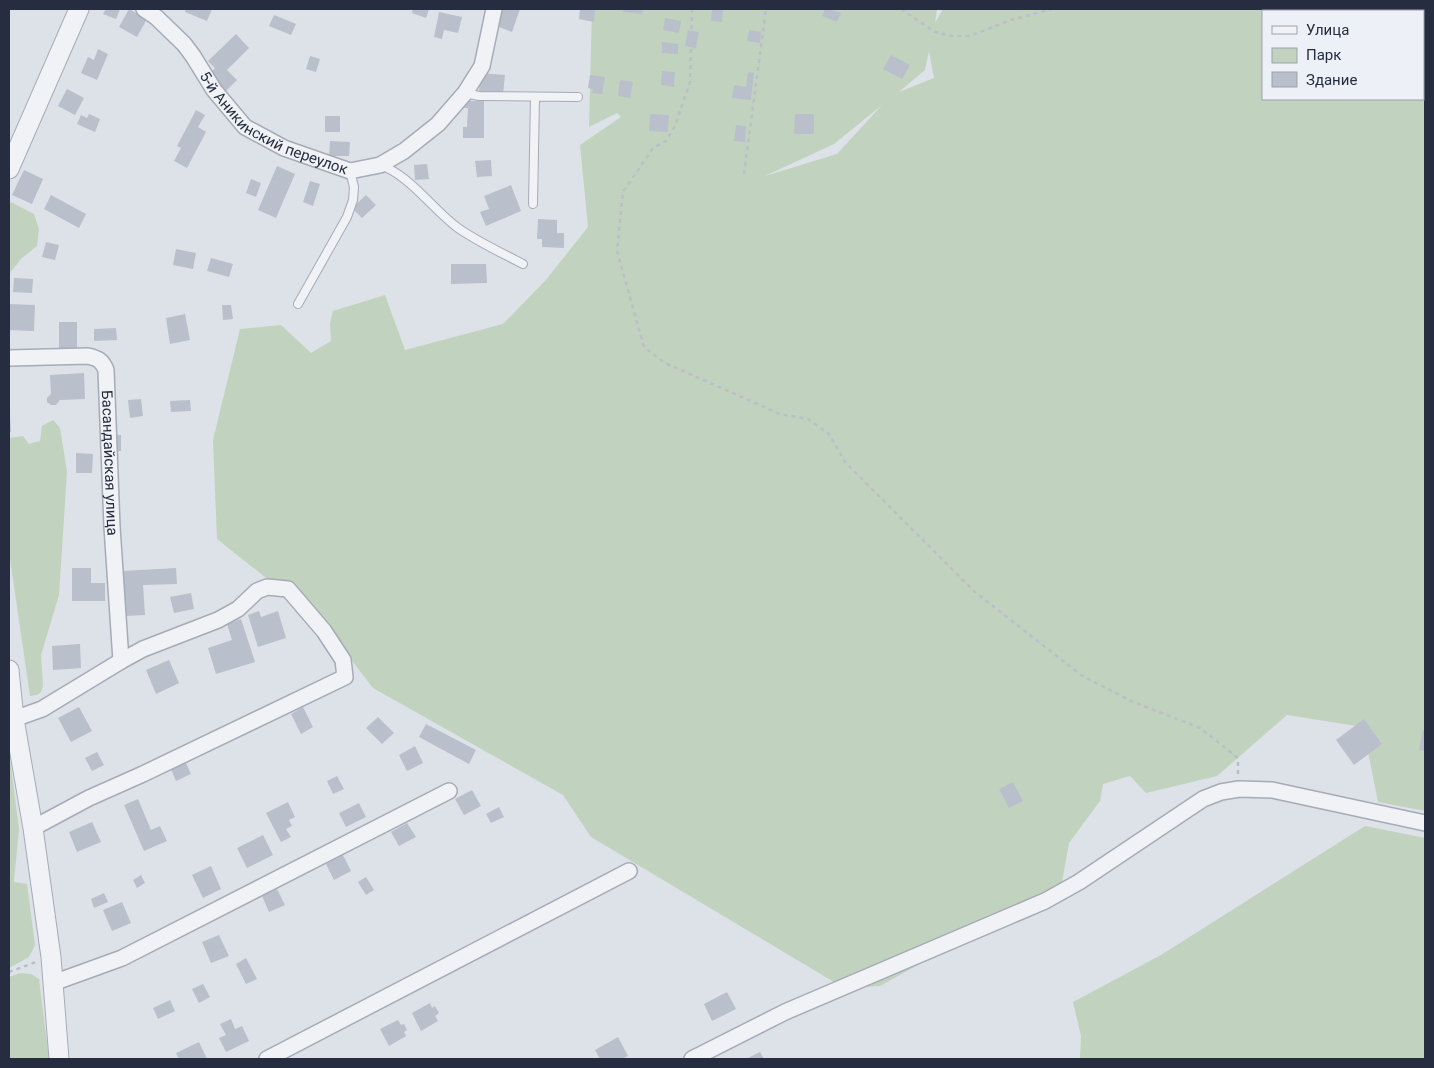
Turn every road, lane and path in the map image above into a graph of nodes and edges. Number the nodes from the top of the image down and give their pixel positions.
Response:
1 (79, 9) edge
2 (144, 9) edge
3 (494, 9) edge
4 (692, 9) edge
5 (766, 9) edge
6 (901, 9) edge
7 (1052, 9) edge
8 (1379, 9) edge
9 (1402, 10) edge
10 (465, 93) junction
11 (578, 97) dead end
12 (535, 98) junction
13 (380, 165) junction
14 (9, 169) edge
15 (350, 170) junction
16 (744, 174) dead end
17 (534, 204) dead end
18 (523, 264) dead end
19 (298, 304) dead end
20 (9, 358) edge
21 (121, 661) junction
22 (9, 670) edge
23 (14, 719) junction
24 (1239, 789) junction
25 (449, 791) dead end
26 (1425, 823) edge
27 (33, 828) junction
28 (629, 871) dead end
29 (52, 957) junction
30 (9, 972) edge
31 (53, 983) junction
32 (59, 1059) edge
33 (267, 1059) edge
34 (692, 1059) edge

1 - 14 street
2 - 15 street, 5-й Аникинский переулок
3 - 10 street, 5-й Аникинский переулок
4 - 24 path
5 - 16 path
6 - 7 path
8 - 9 path
10 - 12 lane
10 - 13 street, 5-й Аникинский переулок
11 - 12 lane
12 - 17 lane
13 - 15 street, 5-й Аникинский переулок
13 - 18 lane
15 - 19 lane
20 - 21 street, Басандайская улица
21 - 23 street
21 - 27 street
22 - 23 street
23 - 27 street
24 - 26 street
24 - 34 street
25 - 31 street
27 - 29 street
28 - 33 street
29 - 30 path
29 - 31 street
31 - 32 street

